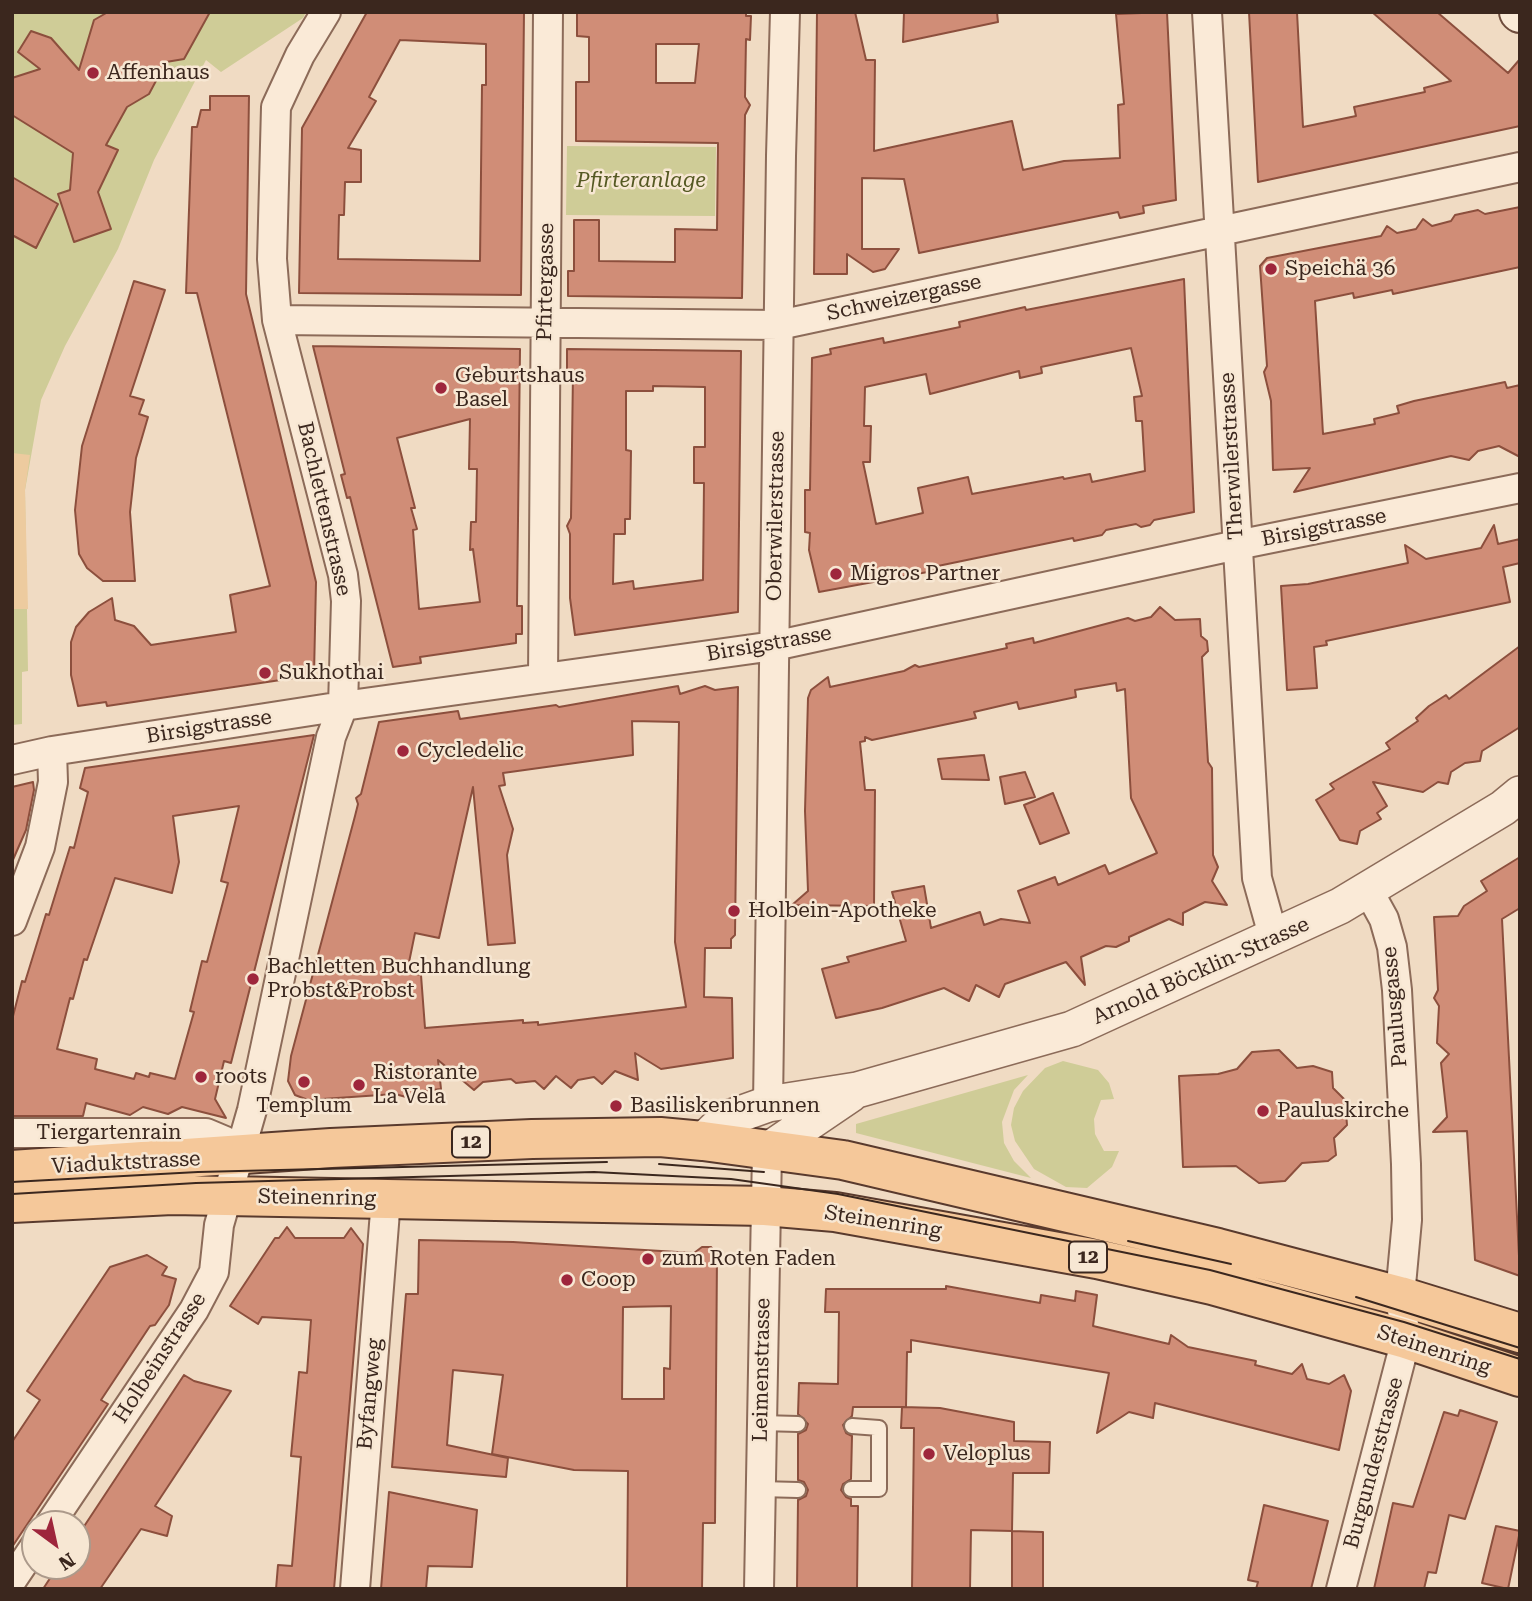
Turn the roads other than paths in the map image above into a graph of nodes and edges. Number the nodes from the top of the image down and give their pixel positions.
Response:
1 (326, 12) edge
2 (548, 12) edge
3 (785, 12) edge
4 (1207, 12) edge
5 (1520, 167) edge
6 (1219, 229) junction
7 (277, 320) junction
8 (545, 322) junction
9 (779, 325) junction
10 (1520, 488) edge
11 (1237, 545) junction
12 (774, 646) junction
13 (544, 678) junction
14 (343, 706) junction
15 (52, 751) junction
16 (12, 760) edge
17 (1520, 794) edge
18 (1368, 890) junction
19 (12, 921) edge
20 (1274, 939) junction
21 (857, 1090) junction
22 (768, 1104) junction
23 (12, 1133) edge
24 (703, 1140) junction
25 (767, 1151) junction
26 (12, 1170) edge
27 (233, 1176) junction
28 (386, 1199) junction
29 (12, 1203) edge
30 (765, 1206) junction
31 (1400, 1296) junction
32 (1520, 1333) edge
33 (1406, 1339) junction
34 (1520, 1377) edge
35 (761, 1423) junction
36 (798, 1424) dead end
37 (852, 1426) dead end
38 (760, 1489) junction
39 (851, 1489) dead end
40 (798, 1490) dead end
41 (59, 1510) edge
42 (355, 1589) edge
43 (759, 1589) edge
44 (1341, 1589) edge

1 - 7 street, Bachlettenstrasse
2 - 8 street, Pfirtergasse
3 - 9 street, Oberwilerstrasse
4 - 6 street, Therwilerstrasse
5 - 6 street, Schweizergasse
6 - 9 street, Schweizergasse
6 - 11 street, Therwilerstrasse
7 - 8 street, Schweizergasse
7 - 14 street, Bachlettenstrasse
8 - 9 street, Schweizergasse
8 - 13 street, Pfirtergasse
9 - 12 street, Oberwilerstrasse
10 - 11 street, Birsigstrasse
11 - 12 street, Birsigstrasse
11 - 20 street, Therwilerstrasse
12 - 13 street, Birsigstrasse
12 - 22 street, Oberwilerstrasse
13 - 14 street, Birsigstrasse
14 - 15 street, Birsigstrasse
14 - 27 street, Bachlettenstrasse
15 - 16 street, Birsigstrasse
15 - 19 street
17 - 18 street, Arnold Böcklin-Strasse
18 - 20 street, Arnold Böcklin-Strasse
18 - 31 street, Paulusgasse
20 - 21 street, Arnold Böcklin-Strasse
21 - 22 street, Arnold Böcklin-Strasse
21 - 25 street, Arnold Böcklin-Strasse
22 - 24 street, Arnold Böcklin-Strasse
23 - 27 street, Tiergartenrain
24 - 25 main road, Steinenring / 12
24 - 27 main road, Steinenring / 12
25 - 30 street, Leimenstrasse
25 - 31 main road, Steinenring / 12
26 - 27 main road, Viaduktstrasse / 12
27 - 28 main road, Steinenring / 12
27 - 29 main road, Viaduktstrasse / 12
27 - 41 street, Holbeinstrasse
28 - 30 main road, Steinenring / 12
28 - 42 street, Byfangweg
30 - 33 main road, Steinenring / 12
30 - 35 street, Leimenstrasse
31 - 32 main road, Steinenring / 12
31 - 33 street, Burgunderstrasse
33 - 34 main road, Steinenring / 12
33 - 44 street, Burgunderstrasse
35 - 36 lane
35 - 38 street, Leimenstrasse
37 - 39 lane
38 - 40 lane
38 - 43 street, Leimenstrasse

